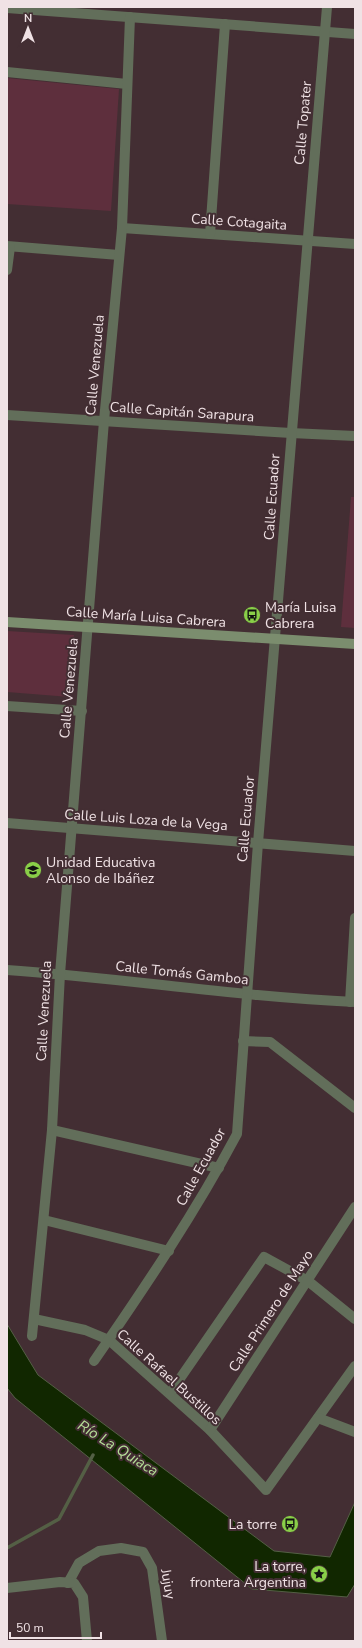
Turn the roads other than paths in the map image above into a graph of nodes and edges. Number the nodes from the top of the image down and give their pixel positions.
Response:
1 (327, 7) edge
2 (7, 8) edge
3 (34, 8) edge
4 (126, 13) edge
5 (226, 24) junction
6 (324, 31) junction
7 (355, 34) edge
8 (7, 72) edge
9 (127, 84) junction
10 (122, 228) junction
11 (210, 234) junction
12 (308, 241) junction
13 (355, 244) edge
14 (8, 246) edge
15 (119, 255) junction
16 (7, 270) edge
17 (7, 415) edge
18 (104, 421) junction
19 (291, 433) junction
20 (355, 436) edge
21 (7, 622) edge
22 (88, 627) junction
23 (276, 638) junction
24 (355, 644) edge
25 (7, 706) edge
26 (82, 711) junction
27 (7, 823) edge
28 (72, 828) junction
29 (258, 843) junction
30 (355, 851) edge
31 (355, 918) edge
32 (7, 970) edge
33 (60, 974) junction
34 (247, 995) junction
35 (353, 1002) edge
36 (244, 1041) junction
37 (355, 1108) edge
38 (52, 1130) junction
39 (219, 1168) junction
40 (355, 1207) edge
41 (44, 1220) junction
42 (169, 1251) junction
43 (308, 1281) junction
44 (34, 1319) junction
45 (355, 1319) edge
46 (32, 1336) dead end
47 (109, 1340) junction
48 (94, 1361) dead end
49 (355, 1366) edge
50 (170, 1393) junction
51 (318, 1418) junction
52 (210, 1430) junction
53 (355, 1432) edge
54 (68, 1583) junction
55 (7, 1588) edge
56 (87, 1641) edge
57 (162, 1641) edge

1 - 6 street, Calle Topater
2 - 3 street
3 - 4 street
4 - 5 street
4 - 9 street, Calle Venezuela
5 - 6 street
5 - 11 street
6 - 7 street
6 - 12 street, Calle Topater
8 - 9 street
9 - 10 street, Calle Venezuela
10 - 11 street, Calle Cotagaita
10 - 15 street, Calle Venezuela
11 - 12 street, Calle Cotagaita
12 - 13 street, Calle Cotagaita
12 - 19 street, Calle Ecuador
14 - 15 street
14 - 16 street
15 - 18 street, Calle Venezuela
17 - 18 street, Calle Capitán Sarapura
18 - 19 street, Calle Capitán Sarapura
18 - 22 street, Calle Venezuela
19 - 20 street, Calle Capitán Sarapura
19 - 23 street, Calle Ecuador
21 - 22 street, Calle María Luisa Cabrera
22 - 23 street, Calle María Luisa Cabrera
22 - 26 street, Calle Venezuela
23 - 24 street, Calle María Luisa Cabrera
23 - 29 street, Calle Ecuador
25 - 26 street
26 - 28 street, Calle Venezuela
27 - 28 street, Calle Luis Loza de la Vega
28 - 29 street, Calle Luis Loza de la Vega
28 - 33 street, Calle Venezuela
29 - 30 street, Calle Luis Loza de la Vega
29 - 34 street, Calle Ecuador
31 - 35 street
32 - 33 street, Calle Tomás Gamboa
33 - 34 street, Calle Tomás Gamboa
33 - 38 street, Calle Venezuela
34 - 35 street, Calle Tomás Gamboa
34 - 36 street, Calle Ecuador
36 - 37 street
36 - 39 street, Calle Ecuador
38 - 39 street
38 - 41 street, Calle Venezuela
39 - 42 street, Calle Ecuador
40 - 43 street, Calle Primero de Mayo
41 - 42 street
41 - 44 street, Calle Venezuela
42 - 47 street, Calle Ecuador
43 - 45 street
43 - 50 street
43 - 52 street, Calle Primero de Mayo
44 - 46 street, Calle Venezuela
44 - 47 street, Calle Rafael Bustillos
47 - 48 street, Calle Ecuador
47 - 50 street, Calle Rafael Bustillos
49 - 51 street
50 - 52 street, Calle Rafael Bustillos
51 - 52 street, Calle Rafael Bustillos
51 - 53 street
54 - 55 street
54 - 56 street
54 - 57 street, Jujuy

